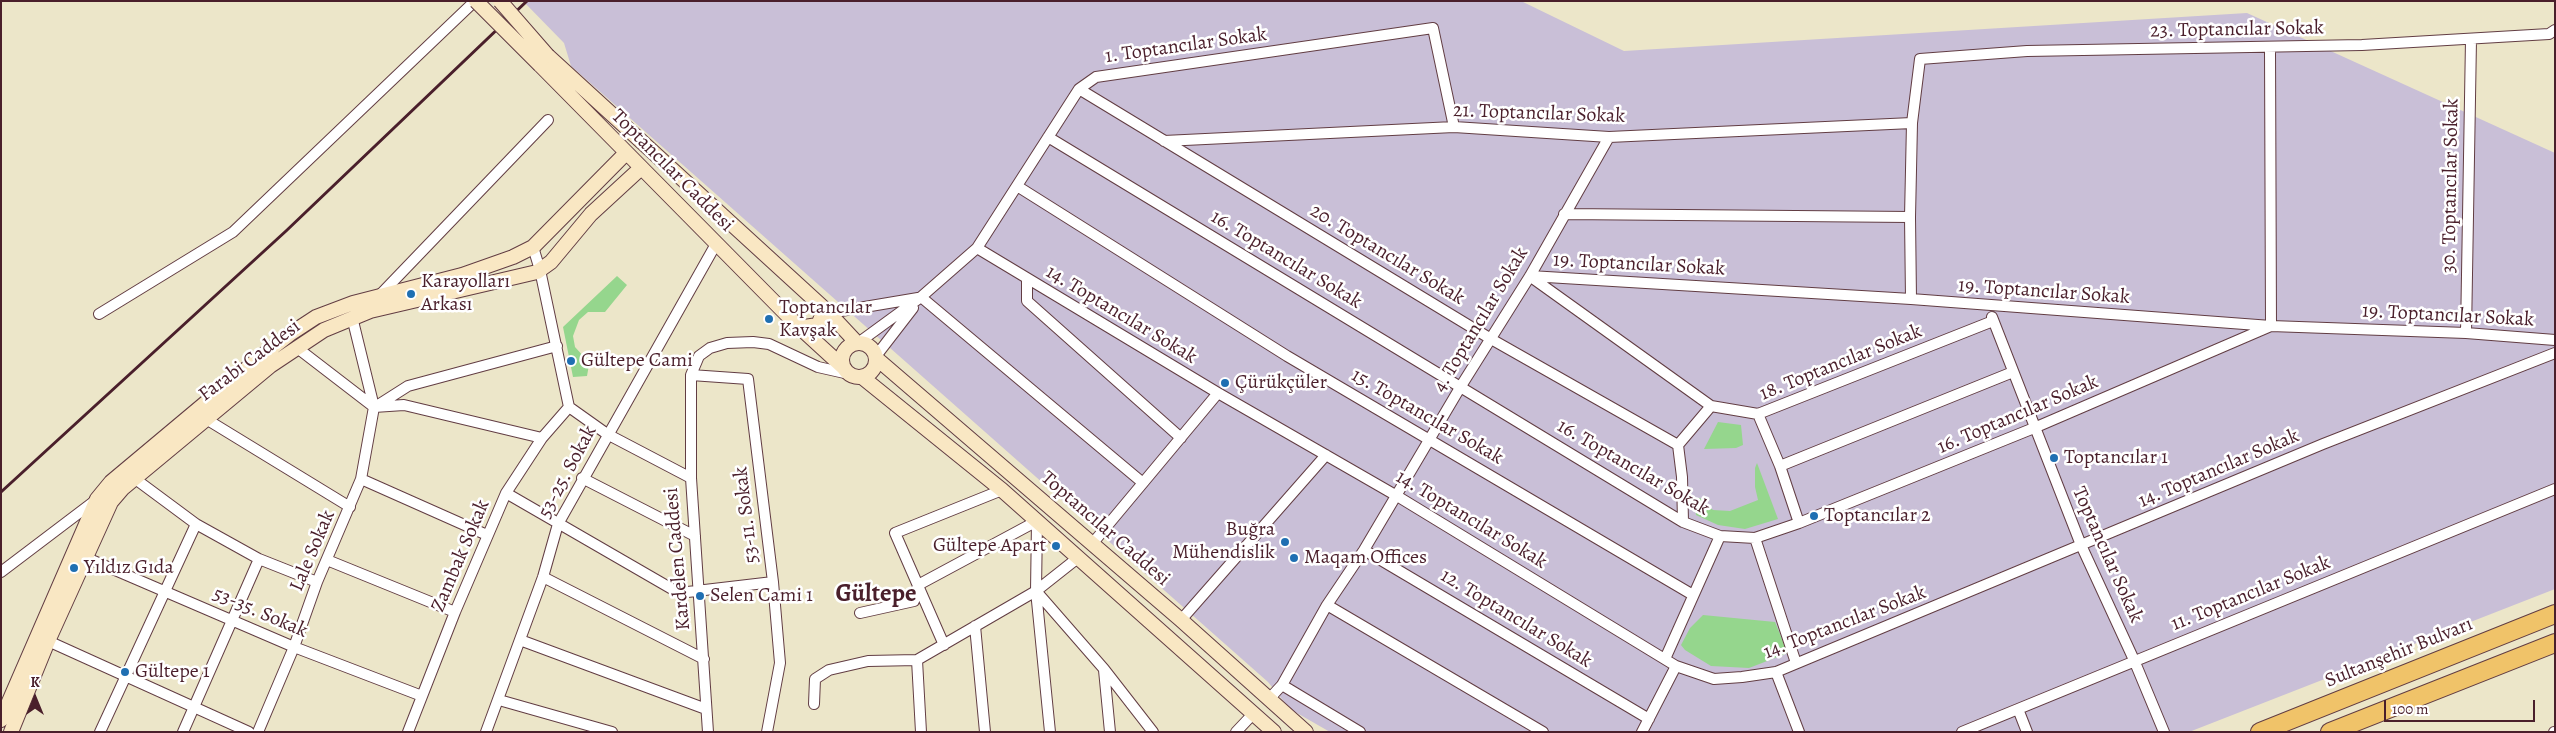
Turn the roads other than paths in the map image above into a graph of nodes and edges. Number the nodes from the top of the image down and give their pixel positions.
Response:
1 (475, 1) edge
2 (500, 1) edge
3 (2555, 30) edge
4 (2471, 40) junction
5 (2270, 48) junction
6 (544, 60) junction
7 (1079, 90) junction
8 (548, 120) dead end
9 (1912, 124) junction
10 (1454, 127) junction
11 (1048, 137) junction
12 (1609, 137) junction
13 (1164, 141) junction
14 (626, 153) junction
15 (641, 168) junction
16 (1016, 186) junction
17 (1564, 214) junction
18 (1910, 217) junction
19 (716, 244) junction
20 (533, 247) junction
21 (977, 248) junction
22 (540, 270) junction
23 (1530, 276) junction
24 (1026, 279) junction
25 (378, 296) junction
26 (921, 297) junction
27 (1911, 299) junction
28 (817, 303) junction
29 (1988, 307) junction
30 (829, 313) junction
31 (99, 314) dead end
32 (352, 317) junction
33 (1994, 321) junction
34 (795, 323) junction
35 (2271, 326) junction
36 (2466, 333) junction
37 (1491, 339) junction
38 (2555, 340) edge
39 (858, 343) junction
40 (556, 346) junction
41 (296, 347) junction
42 (2555, 353) edge
43 (876, 357) junction
44 (846, 370) junction
45 (2013, 372) junction
46 (691, 375) junction
47 (862, 377) junction
48 (1461, 386) junction
49 (1218, 393) junction
50 (1711, 406) junction
51 (374, 407) junction
52 (569, 407) junction
53 (1758, 414) junction
54 (206, 419) junction
55 (2034, 428) junction
56 (607, 434) junction
57 (542, 438) junction
58 (1180, 438) junction
59 (1430, 438) junction
60 (1678, 446) junction
61 (1326, 455) junction
62 (1780, 466) junction
63 (134, 478) junction
64 (582, 478) junction
65 (691, 478) junction
66 (361, 479) junction
67 (1143, 483) junction
68 (2555, 489) edge
69 (1002, 490) junction
70 (506, 493) junction
71 (1397, 496) junction
72 (97, 499) junction
73 (350, 507) junction
74 (1037, 521) junction
75 (1683, 522) junction
76 (1799, 523) junction
77 (196, 524) junction
78 (558, 524) junction
79 (487, 535) junction
80 (695, 536) junction
81 (1720, 536) junction
82 (1755, 538) junction
83 (1092, 544) junction
84 (2081, 546) junction
85 (1364, 550) junction
86 (1079, 557) junction
87 (87, 558) junction
88 (260, 559) junction
89 (327, 560) junction
90 (1, 572) edge
91 (543, 577) junction
92 (317, 582) junction
93 (773, 582) junction
94 (918, 584) junction
95 (164, 591) junction
96 (699, 591) junction
97 (1036, 591) junction
98 (1693, 595) junction
99 (1327, 605) junction
100 (455, 612) junction
101 (860, 614) dead end
102 (2555, 614) edge
103 (1180, 620) junction
104 (232, 621) junction
105 (975, 626) junction
106 (520, 640) junction
107 (48, 641) junction
108 (2555, 643) edge
109 (944, 645) junction
110 (294, 647) junction
111 (704, 659) junction
112 (1664, 659) junction
113 (917, 660) junction
114 (2134, 660) junction
115 (1796, 664) junction
116 (1676, 666) junction
117 (1104, 669) junction
118 (1776, 672) junction
119 (126, 676) junction
120 (1282, 685) junction
121 (422, 696) junction
122 (1269, 699) junction
123 (499, 700) junction
124 (814, 704) dead end
125 (194, 706) junction
126 (706, 709) junction
127 (2018, 709) junction
128 (1253, 714) junction
129 (1650, 719) junction
130 (1, 720) edge
131 (11, 732) edge
132 (100, 732) edge
133 (183, 732) edge
134 (249, 732) edge
135 (258, 732) edge
136 (408, 732) edge
137 (486, 732) edge
138 (612, 732) edge
139 (708, 732) edge
140 (767, 732) edge
141 (921, 732) edge
142 (984, 732) edge
143 (1050, 732) edge
144 (1110, 732) edge
145 (1153, 732) edge
146 (1236, 732) edge
147 (1274, 732) edge
148 (1306, 732) edge
149 (1360, 732) edge
150 (1543, 732) edge
151 (1642, 732) edge
152 (1798, 732) edge
153 (1962, 732) edge
154 (2027, 732) edge
155 (2164, 732) edge
156 (2260, 732) edge
157 (2330, 732) edge

1 - 6 street, Toptancılar Caddesi, bridge
1 - 31 street
2 - 6 street, Toptancılar Caddesi, bridge
3 - 4 street, 23. Toptancılar Sokak
4 - 5 street, 23. Toptancılar Sokak
4 - 36 street, 30. Toptancılar Sokak
5 - 9 street, 23. Toptancılar Sokak
5 - 35 street
6 - 14 street, Toptancılar Caddesi
6 - 28 street, Toptancılar Caddesi
7 - 10 street, 1. Toptancılar Sokak
7 - 11 street, 1. Toptancılar Sokak
7 - 13 street, 20. Toptancılar Sokak
8 - 25 street
9 - 12 street, 21. Toptancılar Sokak
9 - 18 street
10 - 12 street, 21. Toptancılar Sokak
10 - 13 street, 21. Toptancılar Sokak
11 - 16 street, 1. Toptancılar Sokak
11 - 48 street, 16. Toptancılar Sokak
12 - 17 street, 4. Toptancılar Sokak
13 - 37 street, 20. Toptancılar Sokak
14 - 15 street, Toptancılar Caddesi
14 - 20 street, Farabi Caddesi
15 - 19 street, Toptancılar Caddesi
15 - 22 street, Farabi Caddesi
16 - 21 street, 1. Toptancılar Sokak
16 - 59 street, 15. Toptancılar Sokak
17 - 18 street
17 - 23 street, 4. Toptancılar Sokak
18 - 27 street
19 - 34 street, Toptancılar Caddesi
19 - 56 street, 53-25. Sokak
20 - 22 street
20 - 25 street, Farabi Caddesi
21 - 24 street, 14. Toptancılar Sokak
21 - 26 street, 1. Toptancılar Sokak
22 - 32 street, Farabi Caddesi
22 - 40 street
23 - 27 street, 19. Toptancılar Sokak
23 - 37 street, 4. Toptancılar Sokak
23 - 50 street, 18. Toptancılar Sokak
24 - 49 street, 14. Toptancılar Sokak
24 - 58 street, 14. Toptancılar Sokak
25 - 72 street, Farabi Caddesi
26 - 30 street
26 - 39 street, 1. Toptancılar Sokak
26 - 43 street, 1. Toptancılar Sokak
26 - 67 street
27 - 29 street, 19. Toptancılar Sokak
28 - 30 street, Toptancılar Caddesi
28 - 34 street
29 - 33 street, Toptancılar Sokak
29 - 35 street, 19. Toptancılar Sokak
30 - 39 street, Toptancılar Caddesi
32 - 41 street, Farabi Caddesi
32 - 51 street
33 - 45 street, Toptancılar Sokak
33 - 53 street, 18. Toptancılar Sokak
34 - 44 street, Toptancılar Caddesi
35 - 36 street, 19. Toptancılar Sokak
35 - 55 street, 16. Toptancılar Sokak
36 - 38 street, 19. Toptancılar Sokak
37 - 48 street, 4. Toptancılar Sokak
37 - 60 street, 20. Toptancılar Sokak
39 - 43 street
39 - 44 street
40 - 51 street
40 - 52 street
41 - 51 street
41 - 54 street, Farabi Caddesi
42 - 84 street, 14. Toptancılar Sokak
43 - 47 street
43 - 83 street, Toptancılar Caddesi
44 - 46 street
44 - 47 street
45 - 55 street, Toptancılar Sokak
45 - 62 street
46 - 65 street
46 - 93 street, 53-11. Sokak
47 - 69 street, Toptancılar Caddesi
48 - 59 street, 4. Toptancılar Sokak
48 - 75 street, 16. Toptancılar Sokak
49 - 58 street
49 - 61 street, 14. Toptancılar Sokak
50 - 53 street, 18. Toptancılar Sokak
50 - 60 street
51 - 57 street
51 - 66 street, Lale Sokak
52 - 56 street, Kardelen Caddesi
52 - 57 street, Zambak Sokak
53 - 62 street
54 - 63 street, Farabi Caddesi
54 - 73 street
55 - 76 street, 16. Toptancılar Sokak
55 - 84 street, Toptancılar Sokak
56 - 64 street, 53-25. Sokak
56 - 65 street, Kardelen Caddesi
57 - 70 street, Zambak Sokak
58 - 67 street
59 - 71 street, 4. Toptancılar Sokak
59 - 98 street, 15. Toptancılar Sokak
60 - 75 street
61 - 71 street, 14. Toptancılar Sokak
61 - 103 street
62 - 76 street
63 - 77 street
63 - 87 street, Farabi Caddesi
64 - 78 street, 53-25. Sokak
64 - 80 street
65 - 80 street, Kardelen Caddesi
66 - 73 street, Lale Sokak
66 - 79 street
67 - 83 street
68 - 114 street, 11. Toptancılar Sokak
69 - 74 street, Toptancılar Caddesi
69 - 94 street
70 - 78 street
70 - 79 street, Zambak Sokak
71 - 85 street, 4. Toptancılar Sokak
71 - 112 street, 14. Toptancılar Sokak
72 - 90 street
72 - 130 street, Farabi Caddesi
73 - 89 street, Lale Sokak
74 - 86 street, Toptancılar Caddesi
74 - 94 street
74 - 97 street
75 - 81 street, 16. Toptancılar Sokak
76 - 82 street, 16. Toptancılar Sokak
77 - 88 street
77 - 95 street
78 - 91 street, 53-25. Sokak
78 - 96 street
79 - 100 street, Zambak Sokak
80 - 96 street, Kardelen Caddesi
81 - 82 street, 16. Toptancılar Sokak
81 - 98 street
82 - 115 street
83 - 103 street, Toptancılar Caddesi
84 - 114 street, Toptancılar Sokak
84 - 115 street, 14. Toptancılar Sokak
85 - 99 street, 4. Toptancılar Sokak
85 - 129 street, 12. Toptancılar Sokak
86 - 97 street
86 - 128 street, Toptancılar Caddesi
87 - 95 street, 53-35. Sokak
87 - 107 street, Farabi Caddesi
88 - 92 street
88 - 104 street
89 - 92 street, Lale Sokak
89 - 100 street
91 - 106 street, 53-25. Sokak
91 - 111 street
92 - 110 street, Lale Sokak
93 - 96 street
93 - 140 street, 53-11. Sokak
94 - 101 street
94 - 109 street
95 - 104 street, 53-35. Sokak
95 - 119 street
96 - 111 street, Kardelen Caddesi
97 - 105 street
97 - 117 street
97 - 143 street
98 - 112 street
99 - 120 street, 4. Toptancılar Sokak
99 - 150 street
100 - 121 street, Zambak Sokak
102 - 156 highway, Sultanşehir Bulvarı
103 - 122 street, Toptancılar Caddesi
104 - 110 street, 53-35. Sokak
104 - 125 street
105 - 109 street
105 - 142 street
106 - 123 street, 53-25. Sokak
106 - 126 street
107 - 119 street
107 - 131 street, Farabi Caddesi
108 - 157 highway
109 - 113 street
110 - 121 street, 53-35. Sokak
110 - 135 street, Lale Sokak
111 - 126 street, Kardelen Caddesi
112 - 116 street, 14. Toptancılar Sokak
113 - 124 street
113 - 141 street
114 - 127 street, 11. Toptancılar Sokak
114 - 155 street, Toptancılar Sokak
115 - 118 street, 14. Toptancılar Sokak
116 - 118 street, 14. Toptancılar Sokak
116 - 129 street
117 - 144 street
117 - 145 street
118 - 152 street
119 - 125 street
119 - 132 street
120 - 122 street, 4. Toptancılar Sokak
120 - 149 street
121 - 136 street, Zambak Sokak
122 - 148 street, Toptancılar Caddesi
123 - 137 street, 53-25. Sokak
123 - 138 street
125 - 133 street
125 - 134 street
126 - 139 street, Kardelen Caddesi
127 - 153 street, 11. Toptancılar Sokak
127 - 154 street
128 - 146 street
128 - 147 street, Toptancılar Caddesi
129 - 151 street

